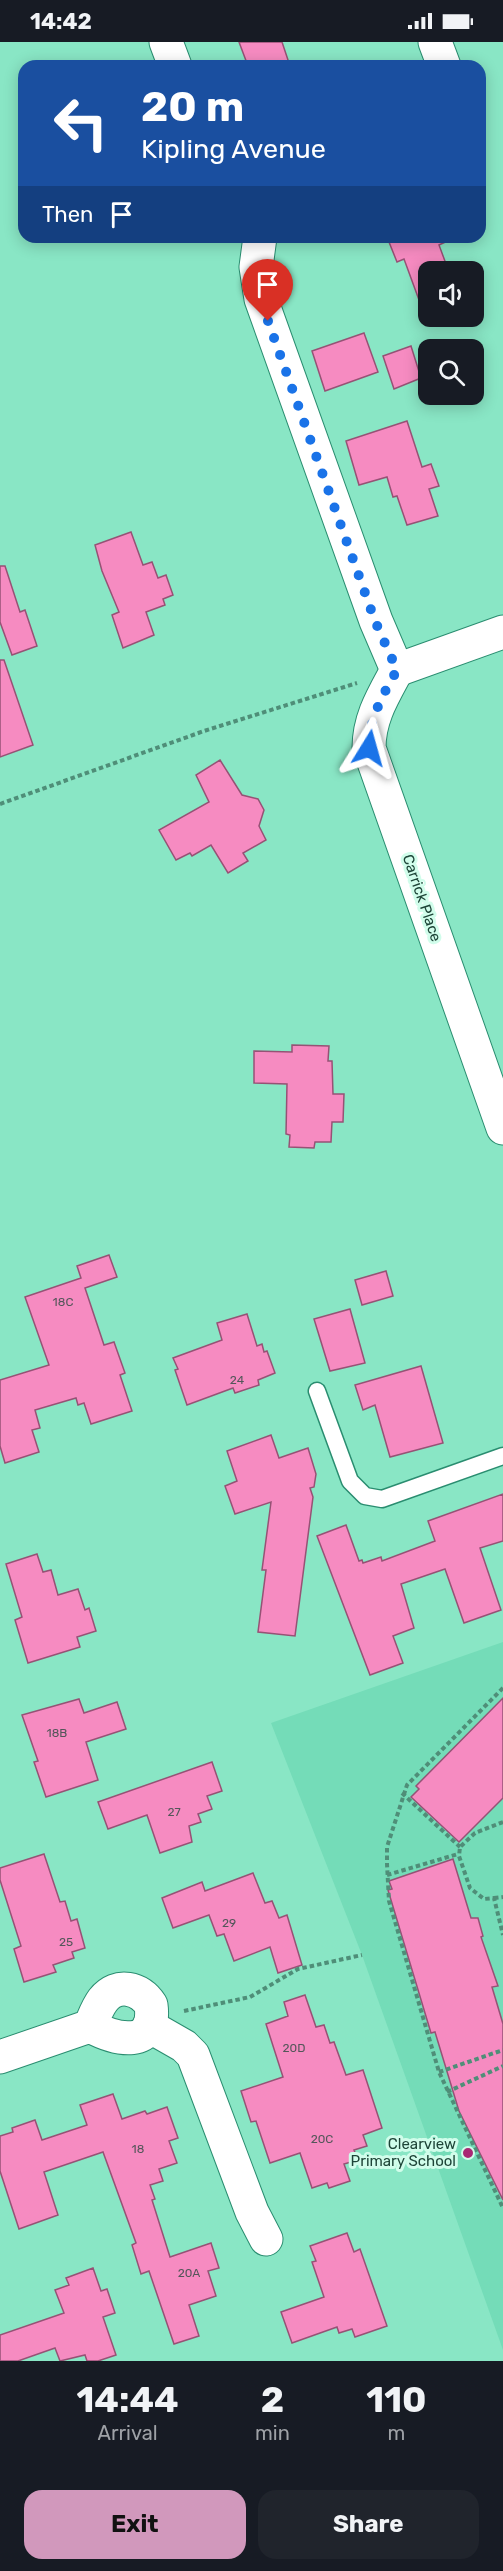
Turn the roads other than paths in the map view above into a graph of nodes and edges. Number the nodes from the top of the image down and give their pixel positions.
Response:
1 (166, 42) edge
2 (435, 42) edge
3 (173, 60) edge
4 (442, 60) edge
5 (259, 243) edge
6 (503, 632) edge
7 (397, 670) junction
8 (503, 1128) edge
9 (317, 1391) dead end
10 (503, 1456) edge
11 (90, 2026) junction
12 (149, 2026) junction
13 (0, 2057) edge
14 (266, 2239) dead end

1 - 3 street
2 - 4 street
5 - 7 street
6 - 7 street
7 - 8 street, Carrick Place
9 - 10 lane
11 - 12 street
11 - 12 street
11 - 13 street
12 - 14 street

